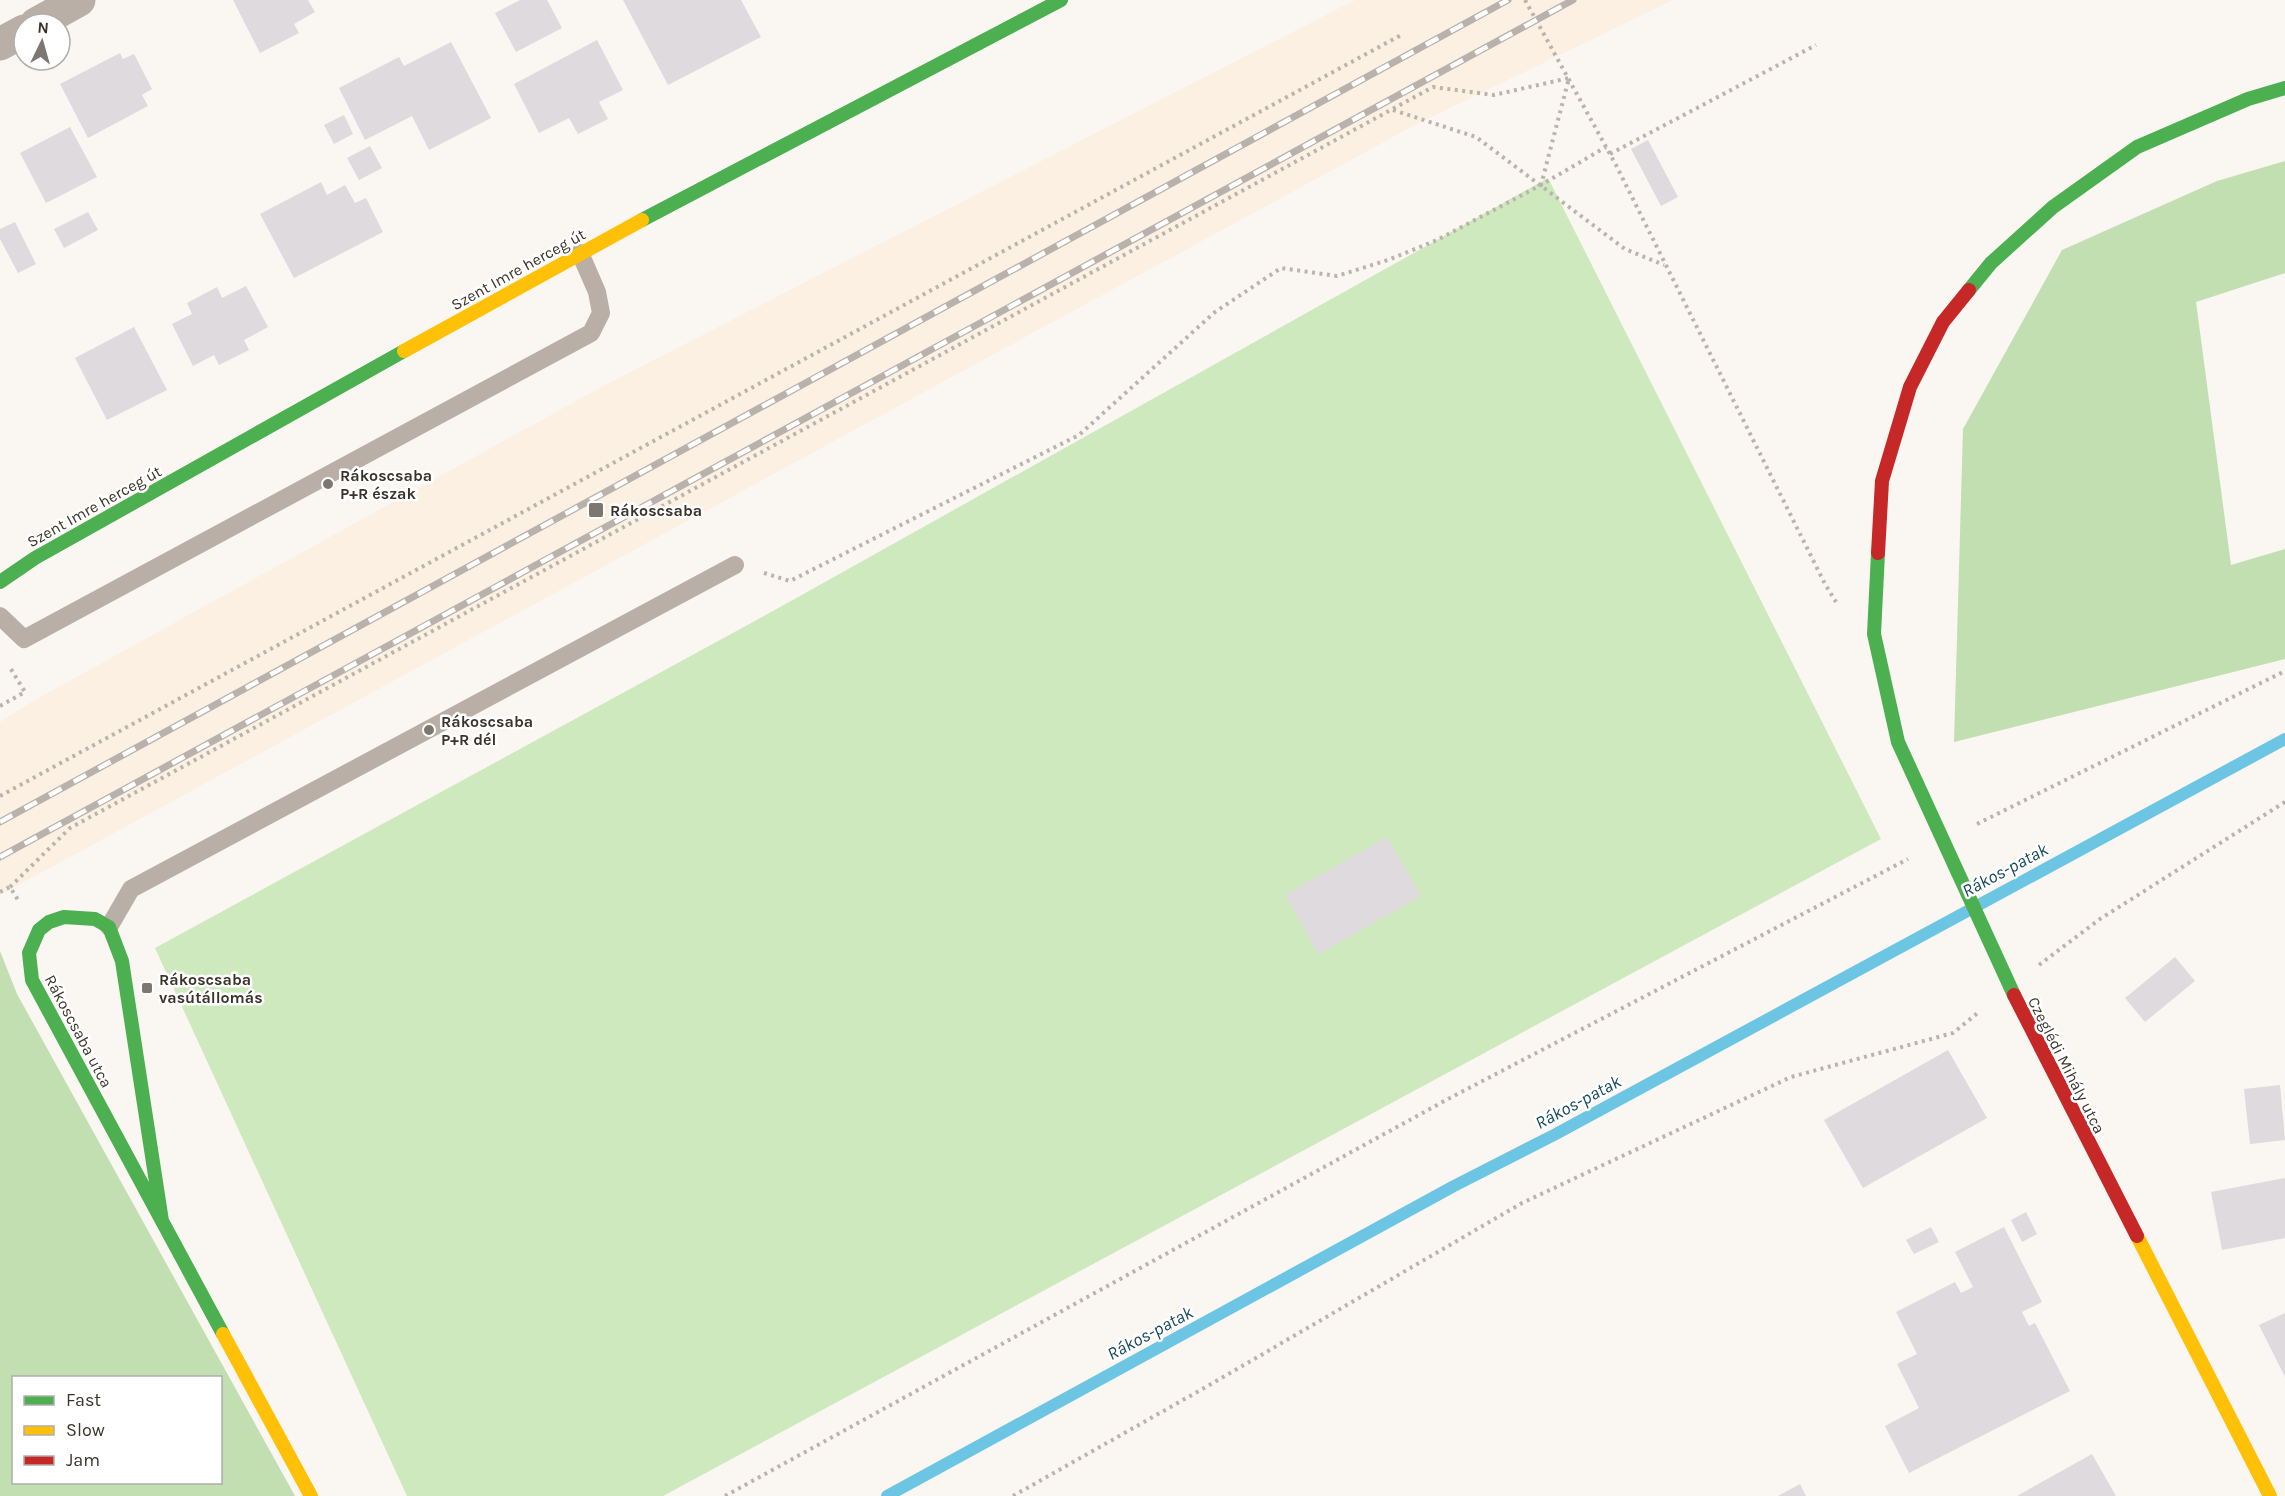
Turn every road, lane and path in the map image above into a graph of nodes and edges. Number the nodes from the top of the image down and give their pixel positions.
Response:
1 (79, 0) edge
2 (1061, 0) edge
3 (1526, 0) edge
4 (58, 12) edge
5 (1403, 34) dead end
6 (1816, 45) dead end
7 (1569, 78) junction
8 (2285, 88) edge
9 (1392, 109) junction
10 (1606, 147) junction
11 (1610, 154) junction
12 (1541, 185) junction
13 (580, 253) junction
14 (1666, 265) junction
15 (735, 564) joint
16 (0, 582) edge
17 (0, 616) edge
18 (1874, 634) junction
19 (5, 659) dead end
20 (2285, 671) edge
21 (0, 706) edge
22 (0, 796) edge
23 (2285, 802) edge
24 (1945, 848) junction
25 (10, 887) dead end
26 (109, 927) junction
27 (2009, 988) junction
28 (162, 1221) junction
29 (311, 1496) edge
30 (725, 1496) edge
31 (1013, 1496) edge
32 (2270, 1496) edge

1 - 4 street
2 - 13 street, Szent Imre herceg út
3 - 7 path
5 - 22 path
6 - 11 path
7 - 9 path
7 - 10 path
7 - 12 path
8 - 18 street, Czeglédi Mihály utca
9 - 12 path
9 - 25 path
10 - 11 path
10 - 12 path
11 - 14 path
12 - 14 path
12 - 15 path
13 - 16 street, Szent Imre herceg út
13 - 17 lane
14 - 18 path
15 - 26 lane
18 - 24 street, Czeglédi Mihály utca
19 - 21 path
20 - 24 path
23 - 27 path
24 - 27 street, Czeglédi Mihály utca
24 - 30 path
26 - 28 street, Rákoscsaba utca
26 - 28 street, Rákoscsaba utca
27 - 31 path
27 - 32 street, Czeglédi Mihály utca
28 - 29 street, Rákoscsaba utca

